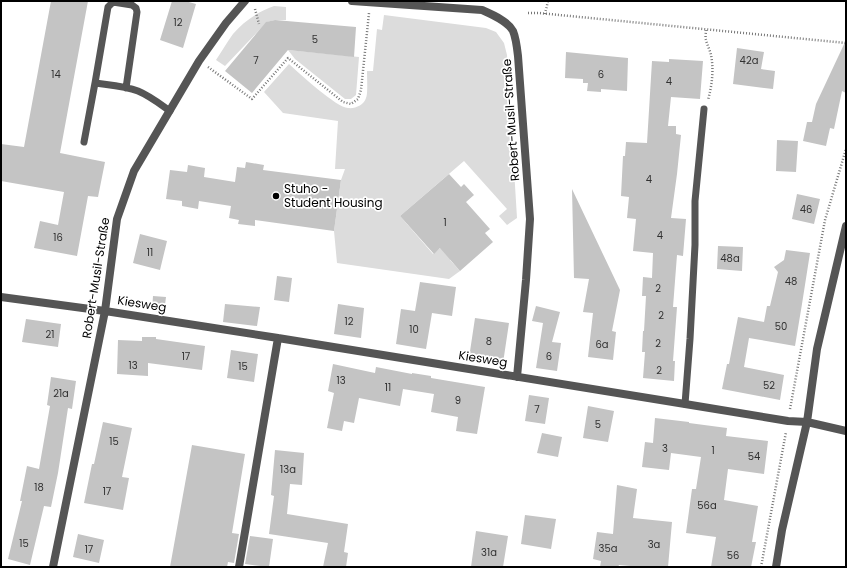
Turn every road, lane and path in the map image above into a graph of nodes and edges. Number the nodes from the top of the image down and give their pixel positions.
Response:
1 (245, 1) edge
2 (352, 1) edge
3 (548, 1) edge
4 (370, 3) junction
5 (254, 9) dead end
6 (528, 13) dead end
7 (545, 14) junction
8 (259, 24) dead end
9 (706, 30) junction
10 (846, 43) edge
11 (199, 61) junction
12 (95, 83) junction
13 (126, 88) junction
14 (704, 109) joint
15 (170, 112) junction
16 (84, 142) dead end
17 (846, 149) edge
18 (846, 226) edge
19 (1, 297) edge
20 (105, 311) junction
21 (278, 338) junction
22 (517, 377) junction
23 (685, 404) junction
24 (788, 421) junction
25 (807, 422) junction
26 (846, 431) edge
27 (53, 567) edge
28 (239, 567) edge
29 (761, 567) edge
30 (776, 567) edge

1 - 11 street, Robert-Musil-Straße
2 - 4 street, Robert-Musil-Straße
3 - 7 path
4 - 11 path
4 - 22 street, Robert-Musil-Straße
5 - 8 path
6 - 7 path
7 - 9 path
9 - 10 path
9 - 14 path
11 - 15 street, Robert-Musil-Straße
12 - 13 lane
12 - 13 lane
12 - 16 lane
13 - 15 lane
14 - 23 lane
15 - 20 street, Robert-Musil-Straße
17 - 24 path
18 - 25 street
19 - 20 street, Kiesweg
20 - 21 street, Kiesweg
20 - 27 street, Robert-Musil-Straße
21 - 22 street, Kiesweg
21 - 28 street
22 - 23 street, Kiesweg
23 - 24 street, Kiesweg
24 - 25 street, Kiesweg
24 - 29 path
25 - 26 street, Kiesweg
25 - 30 street

